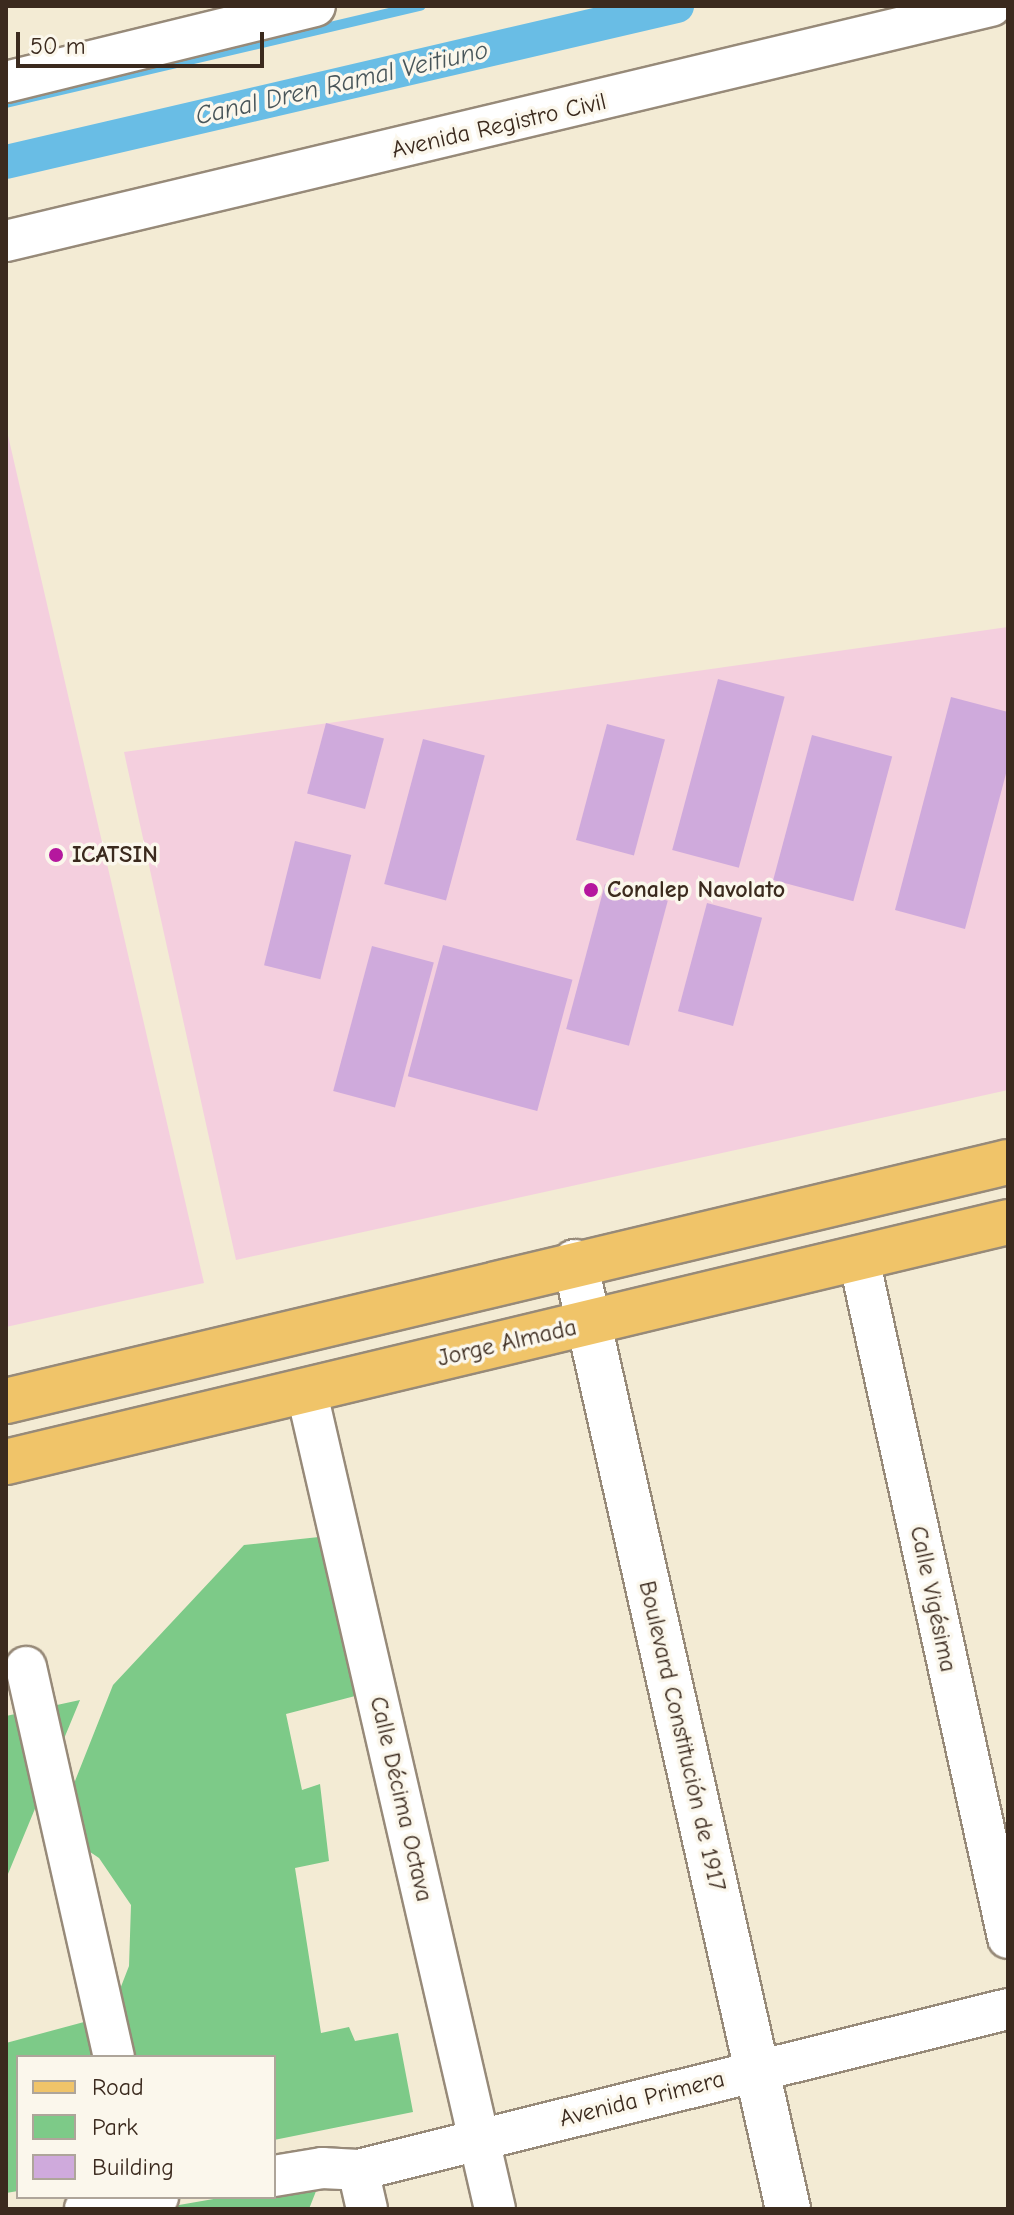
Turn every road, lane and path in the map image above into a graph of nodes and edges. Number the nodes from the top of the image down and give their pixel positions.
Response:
1 (315, 6) edge
2 (991, 6) edge
3 (6, 82) edge
4 (6, 241) edge
5 (1008, 1162) edge
6 (1008, 1222) edge
7 (859, 1259) junction
8 (575, 1262) junction
9 (590, 1325) junction
10 (306, 1389) junction
11 (6, 1401) edge
12 (6, 1462) edge
13 (26, 1667) dead end
14 (1008, 1938) edge
15 (1008, 2009) edge
16 (114, 2055) edge
17 (757, 2071) junction
18 (479, 2140) junction
19 (358, 2170) junction
20 (276, 2176) edge
21 (149, 2201) edge
22 (85, 2209) edge
23 (367, 2209) edge
24 (495, 2209) edge
25 (788, 2209) edge

1 - 3 street
2 - 4 street, Avenida Registro Civil
5 - 8 main road
6 - 7 main road, Jorge Almada
7 - 9 main road, Jorge Almada
7 - 14 street, Calle Vigésima
8 - 9 street, Boulevard Constitución de 1917
8 - 11 main road
9 - 10 main road, Jorge Almada
9 - 17 street, Boulevard Constitución de 1917
10 - 12 main road, Jorge Almada
10 - 18 street, Calle Décima Octava
13 - 16 street
15 - 17 street, Avenida Primera
17 - 18 street, Avenida Primera
17 - 25 street, Boulevard Constitución de 1917
18 - 19 street, Avenida Primera
18 - 24 street, Calle Décima Octava
19 - 20 street, Avenida Primera
19 - 23 street
21 - 22 street

